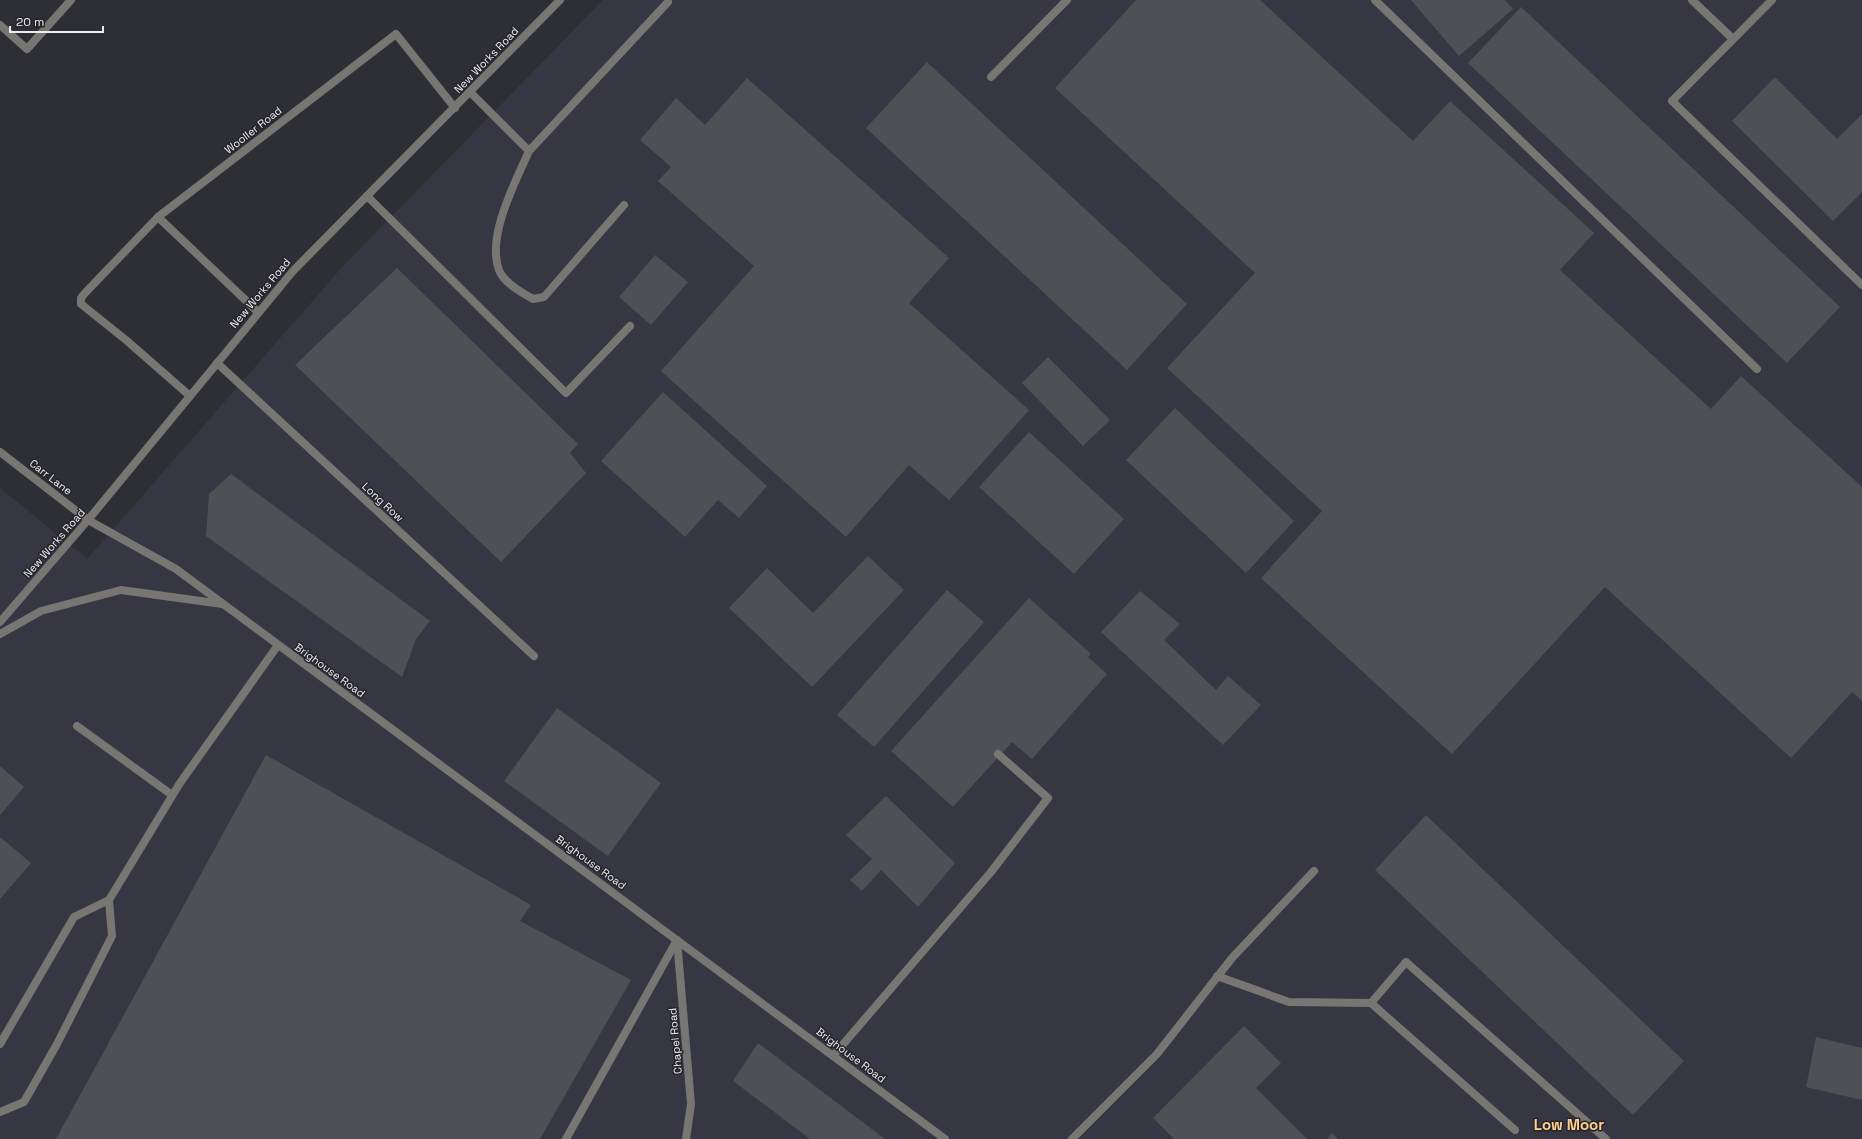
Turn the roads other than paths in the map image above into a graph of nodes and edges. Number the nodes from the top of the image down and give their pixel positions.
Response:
1 (71, 0) edge
2 (560, 0) edge
3 (1067, 0) edge
4 (1375, 0) edge
5 (1692, 0) edge
6 (1772, 0) edge
7 (668, 2) dead end
8 (0, 26) edge
9 (1733, 40) junction
10 (991, 77) dead end
11 (470, 92) junction
12 (455, 108) junction
13 (529, 151) junction
14 (367, 196) junction
15 (624, 204) dead end
16 (158, 217) junction
17 (1862, 285) edge
18 (258, 312) junction
19 (630, 326) dead end
20 (217, 363) junction
21 (1757, 369) dead end
22 (190, 396) junction
23 (0, 452) edge
24 (88, 520) junction
25 (222, 604) junction
26 (0, 622) edge
27 (0, 634) edge
28 (278, 645) junction
29 (534, 656) dead end
30 (77, 726) dead end
31 (998, 754) dead end
32 (172, 795) junction
33 (1314, 871) dead end
34 (109, 900) junction
35 (677, 940) junction
36 (1217, 976) junction
37 (1371, 1003) junction
38 (0, 1044) edge
39 (833, 1056) junction
40 (0, 1112) edge
41 (1515, 1130) dead end
42 (566, 1139) edge
43 (686, 1139) edge
44 (945, 1139) edge
45 (1072, 1139) edge
46 (1606, 1139) edge

1 - 8 street
2 - 11 street, New Works Road
3 - 10 street
4 - 21 street
5 - 9 street
6 - 9 street
7 - 13 street
9 - 17 street
11 - 12 street, New Works Road
11 - 13 street
12 - 14 street, New Works Road
12 - 16 street, Wooller Road
13 - 15 street
14 - 18 street, New Works Road
14 - 19 street
16 - 18 street
16 - 22 street
18 - 20 street, New Works Road
20 - 22 street, New Works Road
20 - 29 street, Long Row
22 - 24 street, New Works Road
23 - 24 street, Carr Lane
24 - 25 street, Brighouse Road
24 - 26 street, New Works Road
25 - 27 street, Brighouse Road
25 - 28 street, Brighouse Road
28 - 32 street
28 - 35 street, Brighouse Road
30 - 32 street
31 - 39 street
32 - 34 street
33 - 36 street
34 - 38 street
34 - 40 street
35 - 39 street, Brighouse Road
35 - 42 street
35 - 43 street, Chapel Road
36 - 37 street
36 - 45 street
37 - 41 street
37 - 46 street
39 - 44 street, Brighouse Road

